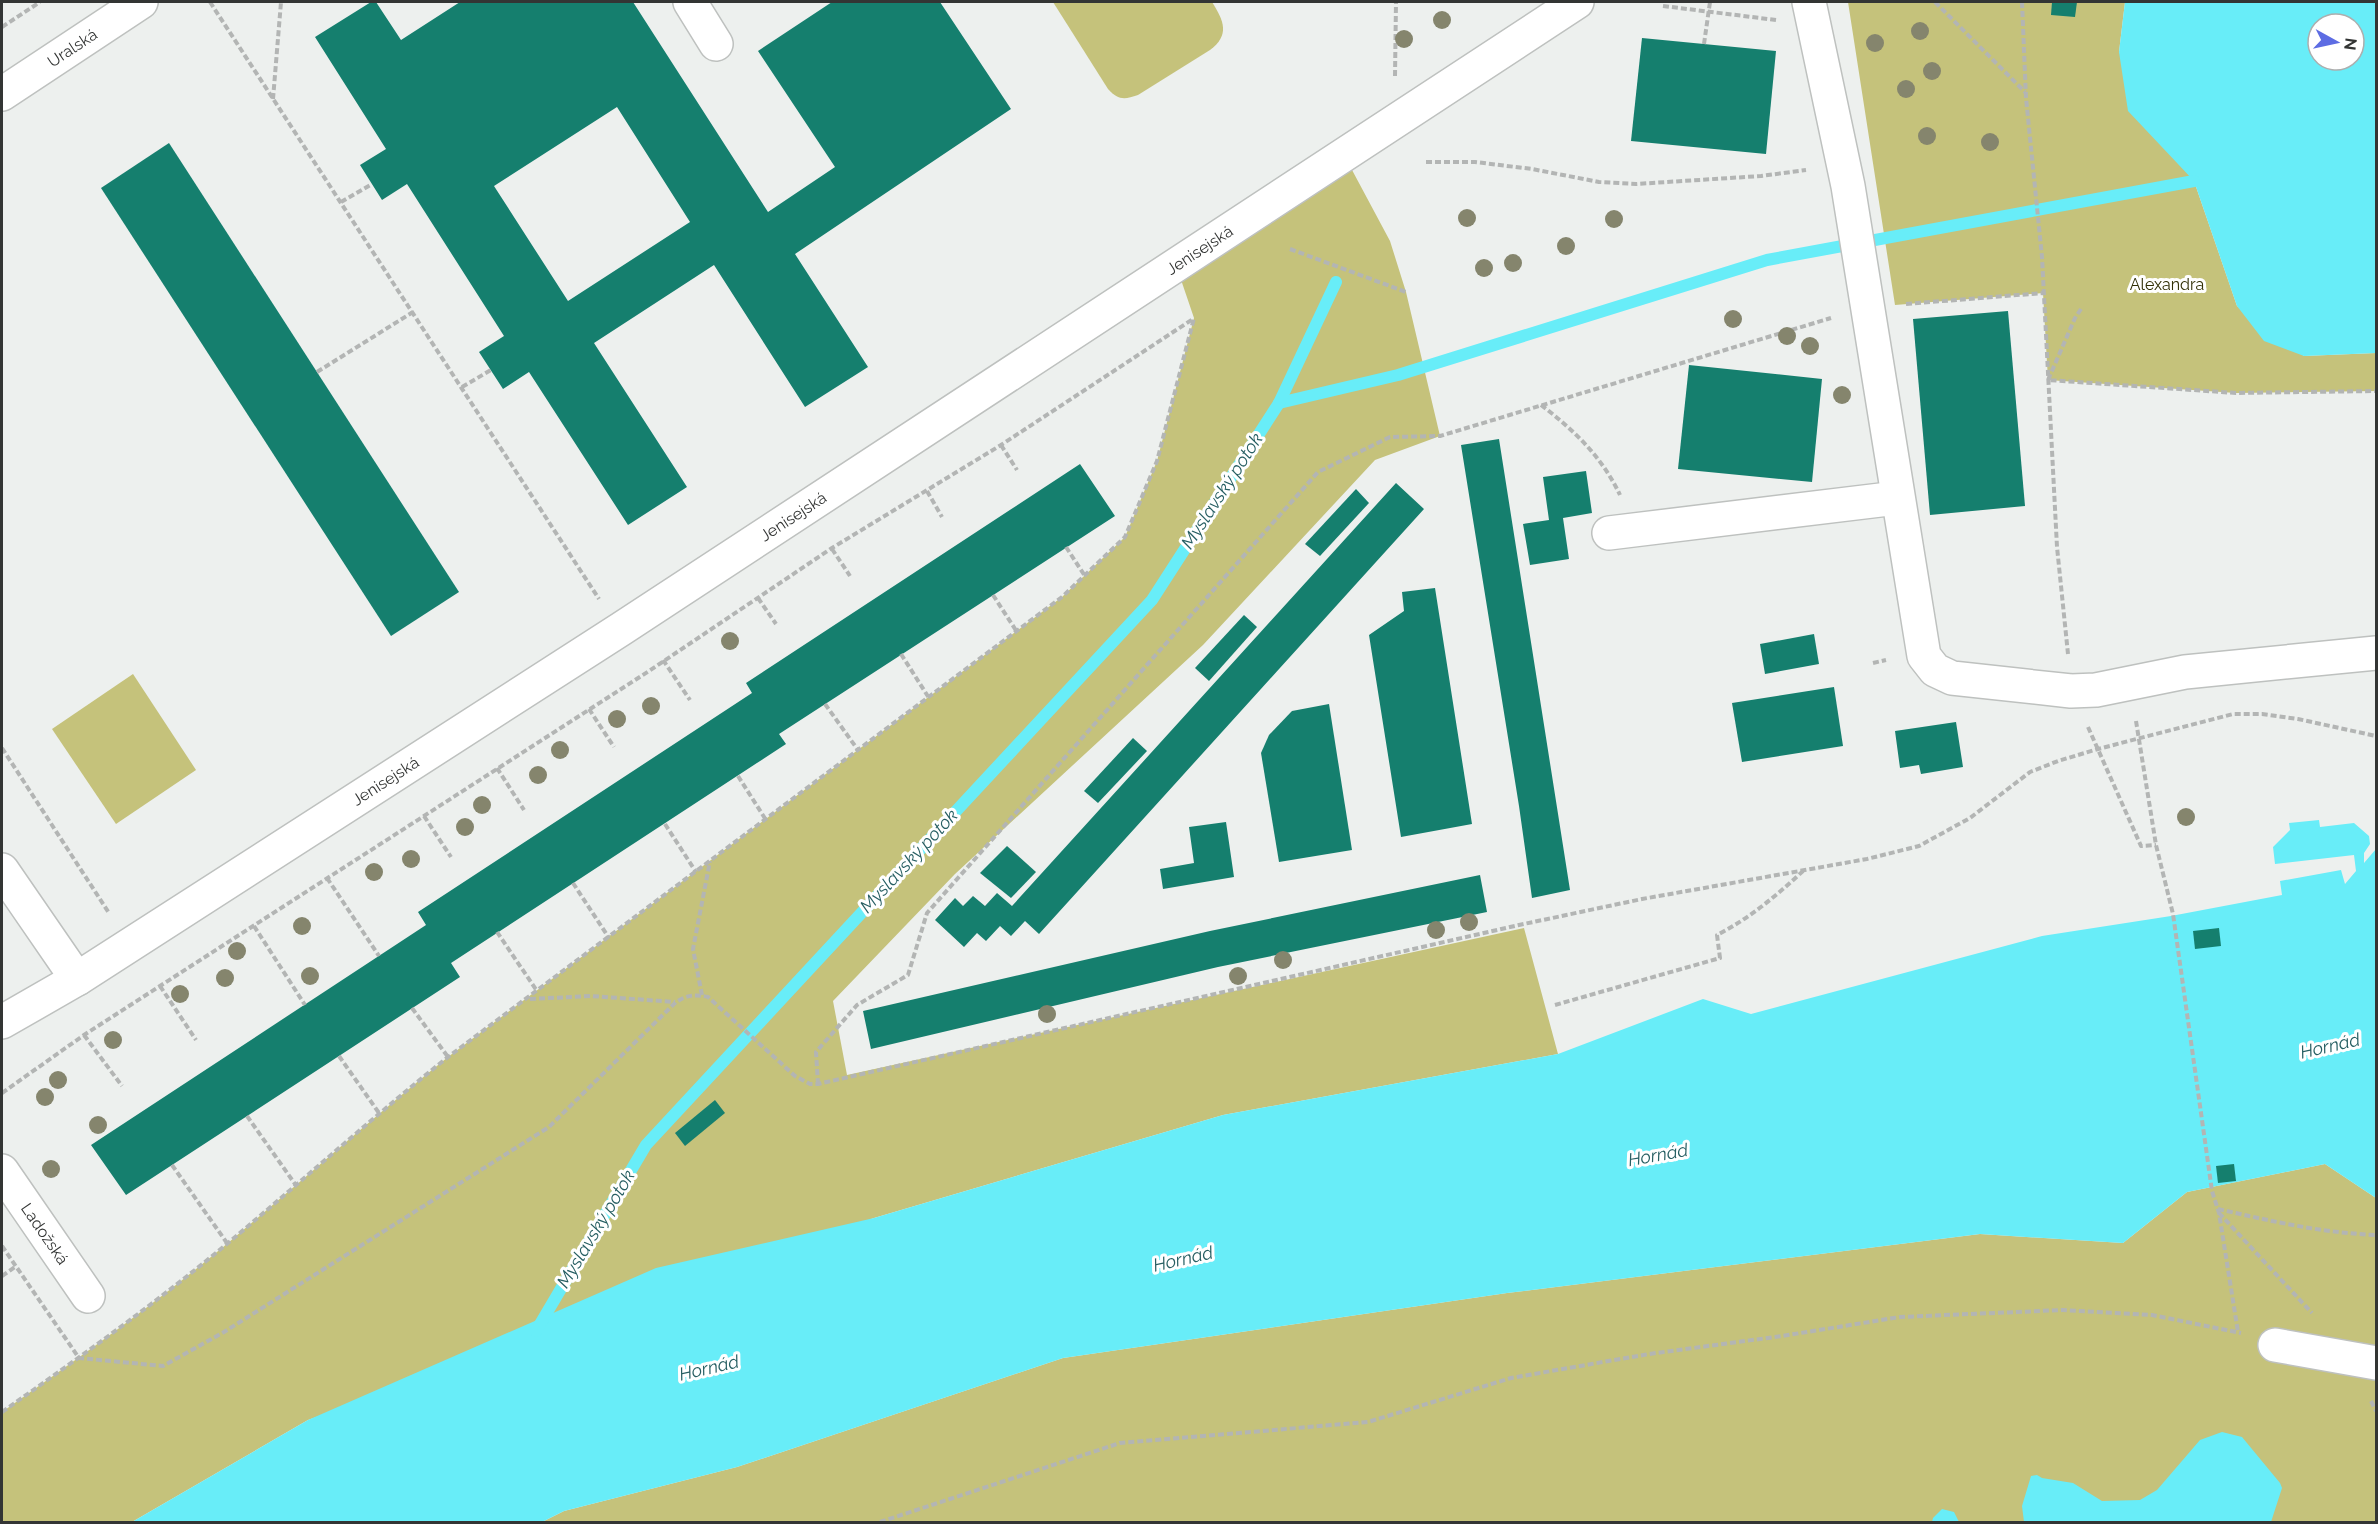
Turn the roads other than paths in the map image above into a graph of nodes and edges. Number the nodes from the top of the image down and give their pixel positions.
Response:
1 (141, 2) edge
2 (690, 2) edge
3 (1577, 2) edge
4 (1809, 2) edge
5 (716, 44) dead end
6 (2, 94) edge
7 (1897, 498) junction
8 (1623, 531) road end
9 (2376, 654) edge
10 (2, 870) edge
11 (77, 979) junction
12 (2, 1022) edge
13 (2, 1171) edge
14 (88, 1296) dead end
15 (2275, 1345) road end
16 (2376, 1363) edge

1 - 6 street, Uralská
2 - 5 street
3 - 11 street, Jenisejská
4 - 7 street
7 - 8 street
7 - 9 street
10 - 11 street
11 - 12 street, Jenisejská
13 - 14 street, Ladožská
15 - 16 street

